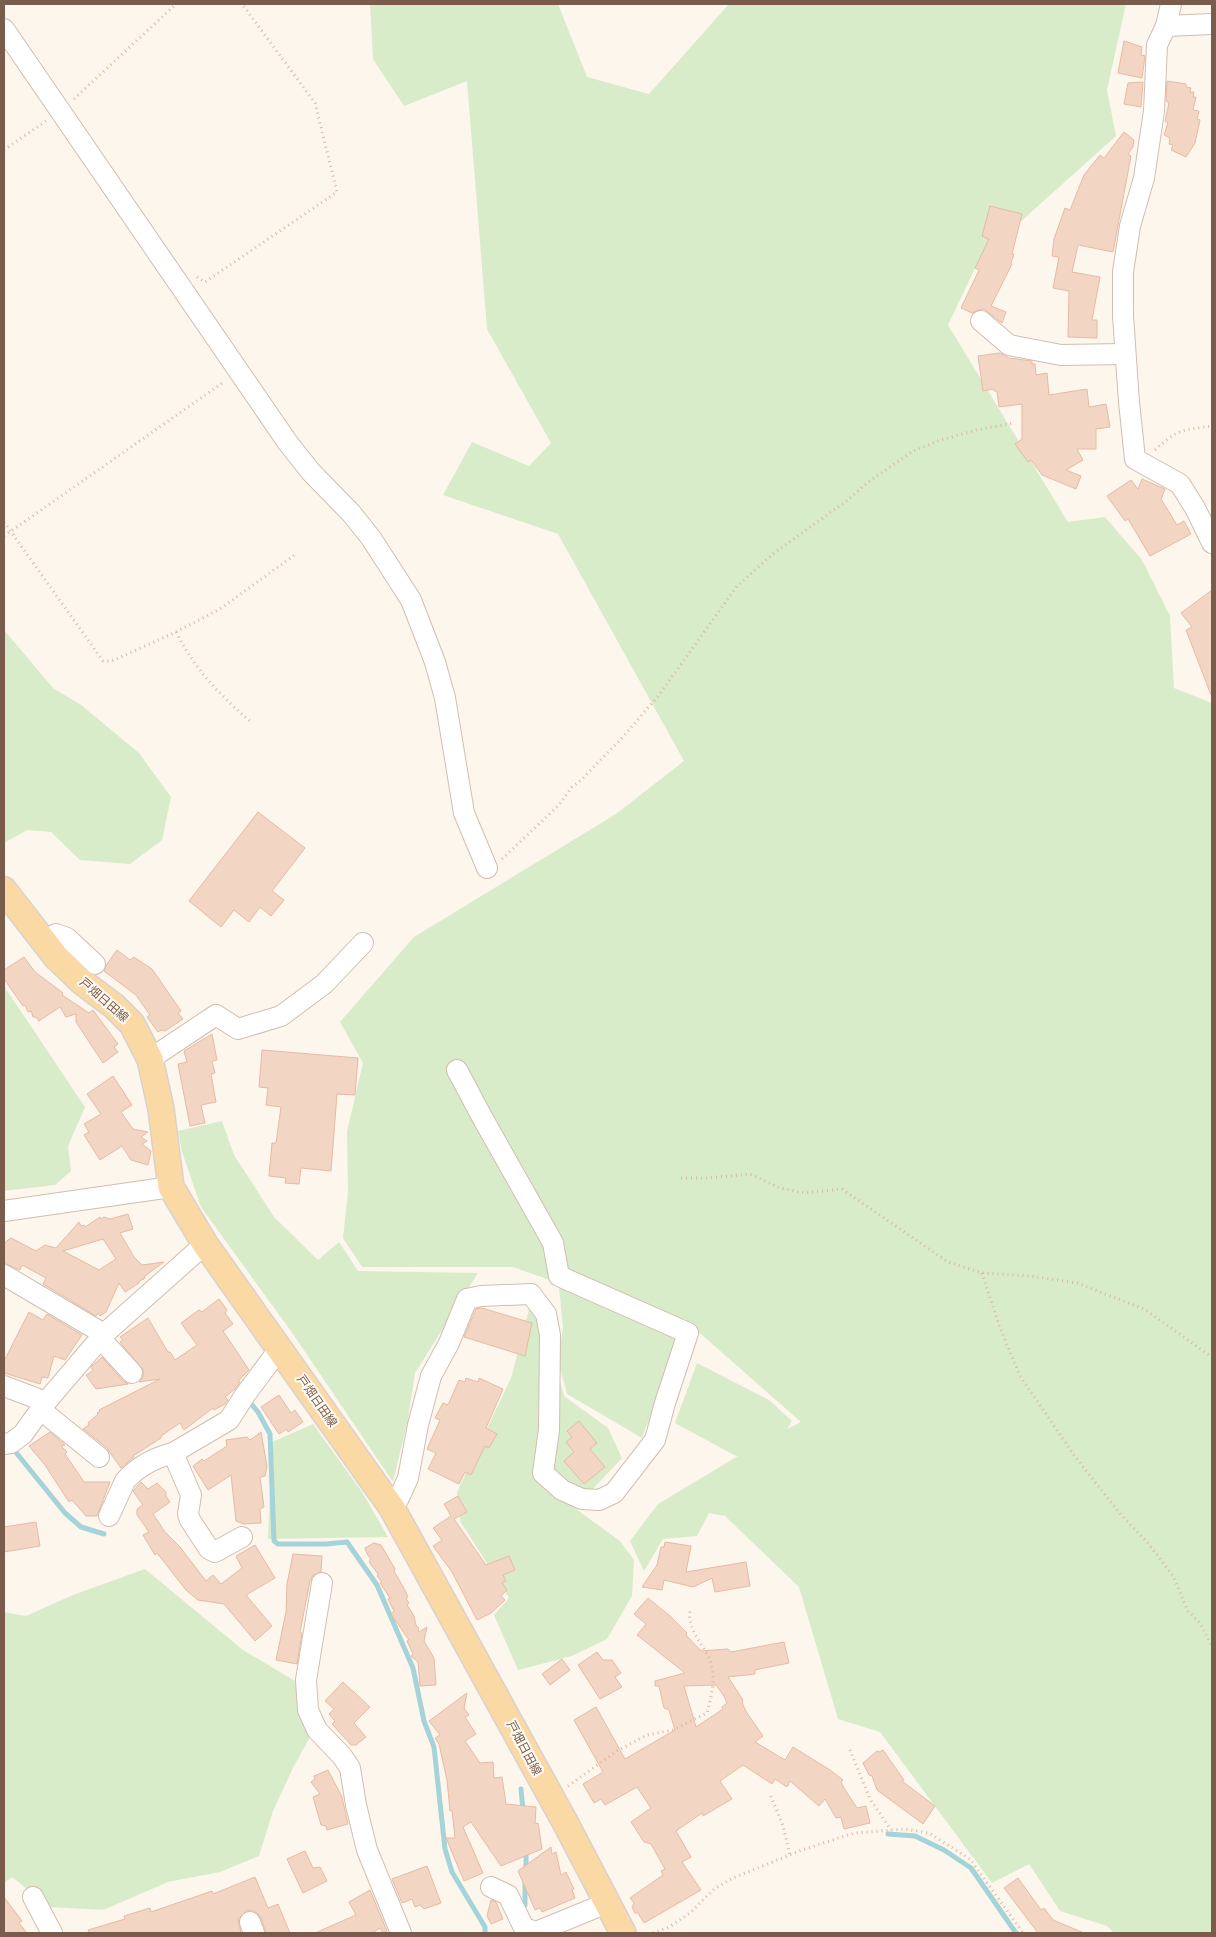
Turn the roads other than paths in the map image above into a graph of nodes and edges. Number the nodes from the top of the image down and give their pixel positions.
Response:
1 (1171, 4) edge
2 (1212, 24) edge
3 (1166, 26) junction
4 (4, 29) edge
5 (981, 321) dead end
6 (1125, 354) junction
7 (1212, 543) edge
8 (486, 868) road end
9 (4, 890) edge
10 (44, 942) junction
11 (363, 942) dead end
12 (95, 964) dead end
13 (150, 1059) junction
14 (457, 1070) dead end
15 (171, 1187) junction
16 (4, 1211) edge
17 (205, 1244) junction
18 (4, 1275) edge
19 (102, 1336) junction
20 (280, 1348) junction
21 (132, 1373) dead end
22 (4, 1386) edge
23 (44, 1406) junction
24 (4, 1444) edge
25 (173, 1453) junction
26 (99, 1457) dead end
27 (392, 1508) junction
28 (109, 1516) dead end
29 (242, 1537) dead end
30 (322, 1583) dead end
31 (491, 1887) dead end
32 (33, 1897) dead end
33 (607, 1903) junction
34 (52, 1933) edge
35 (401, 1933) edge
36 (623, 1933) edge

1 - 3 street
2 - 3 street
3 - 6 street
4 - 8 street
5 - 6 street
6 - 7 street
9 - 10 main road, 戸畑日田線
10 - 12 street
10 - 13 main road, 戸畑日田線
11 - 13 street
13 - 15 main road, 戸畑日田線
14 - 27 street
15 - 16 street
15 - 17 main road, 戸畑日田線
17 - 19 street
17 - 20 main road, 戸畑日田線
18 - 19 street
19 - 21 street
19 - 23 street
20 - 25 street
20 - 27 main road, 戸畑日田線
22 - 23 street
23 - 24 street
23 - 26 street
25 - 28 street
25 - 29 street
27 - 33 main road, 戸畑日田線
30 - 35 street
31 - 33 street
32 - 34 street
33 - 36 main road, 戸畑日田線

